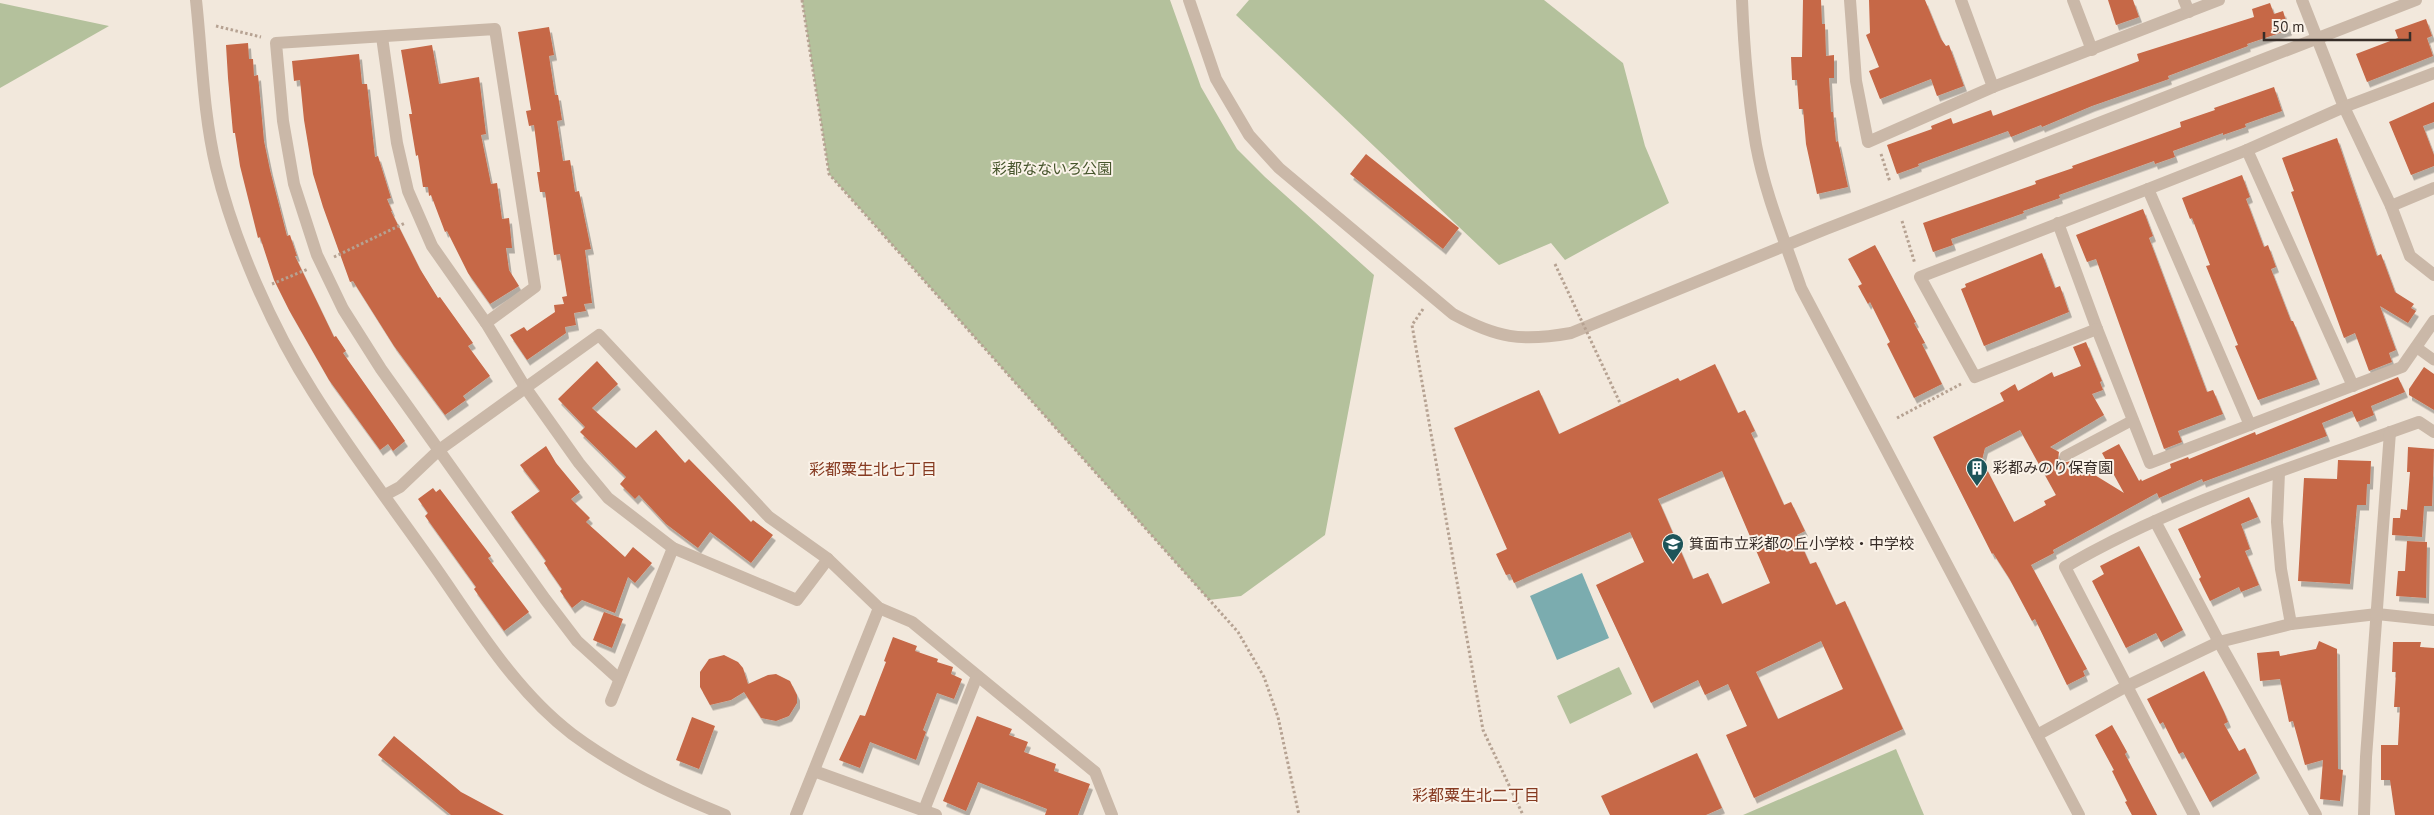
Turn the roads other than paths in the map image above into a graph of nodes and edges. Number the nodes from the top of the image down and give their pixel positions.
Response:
1 (196, 0) edge
2 (1189, 0) edge
3 (1742, 0) edge
4 (1850, 0) edge
5 (1961, 0) edge
6 (2073, 0) edge
7 (2218, 0) edge
8 (2302, 0) edge
9 (2416, 0) edge
10 (2187, 6) edge
11 (382, 37) junction
12 (2317, 39) junction
13 (2092, 50) junction
14 (2434, 73) edge
15 (1993, 87) junction
16 (2344, 107) junction
17 (2246, 150) junction
18 (2434, 188) edge
19 (2148, 189) junction
20 (2391, 206) junction
21 (2058, 223) junction
22 (1787, 245) junction
23 (2434, 275) edge
24 (2434, 321) edge
25 (486, 323) junction
26 (2097, 329) junction
27 (2416, 347) junction
28 (2434, 360) edge
29 (2352, 386) junction
30 (525, 387) junction
31 (2133, 420) junction
32 (2250, 425) junction
33 (2390, 432) junction
34 (2434, 432) edge
35 (439, 450) junction
36 (2065, 456) dead end
37 (2279, 472) junction
38 (385, 495) junction
39 (2155, 521) junction
40 (673, 548) junction
41 (828, 559) junction
42 (878, 608) junction
43 (2377, 614) junction
44 (2434, 620) edge
45 (2291, 624) junction
46 (2219, 642) junction
47 (977, 676) junction
48 (619, 679) junction
49 (2127, 686) junction
50 (611, 701) dead end
51 (2037, 735) junction
52 (814, 771) junction
53 (930, 813) edge
54 (2364, 814) edge
55 (725, 815) edge
56 (796, 815) edge
57 (1112, 815) edge
58 (2079, 815) edge
59 (2194, 815) edge
60 (2316, 815) edge
61 (2350, 815) edge

1 - 38 street
2 - 22 street
3 - 22 street
4 - 15 street
5 - 15 street
6 - 13 street
7 - 10 street
8 - 12 street
9 - 12 street
10 - 13 street
11 - 25 street
11 - 25 street
11 - 35 street
12 - 16 street
12 - 22 street
13 - 15 street
14 - 16 street
16 - 17 street
16 - 20 street
17 - 19 street
17 - 29 street
18 - 20 street
19 - 21 street
19 - 32 street
20 - 23 street
21 - 26 street
21 - 26 street
22 - 51 street
24 - 27 street
25 - 30 street
26 - 31 street
27 - 28 lane
27 - 29 street
29 - 32 street
30 - 35 street
30 - 40 street
30 - 41 street
31 - 32 street
31 - 36 lane
33 - 34 street
33 - 37 street
33 - 43 street
35 - 38 street
35 - 48 street
37 - 39 street
37 - 45 street
38 - 55 street
39 - 46 street
39 - 49 street
40 - 41 street
40 - 48 street
41 - 42 street
42 - 47 street
42 - 52 street
43 - 44 street
43 - 45 street
43 - 54 street
45 - 46 street
46 - 49 street
46 - 60 street
47 - 53 street
47 - 57 street
48 - 50 street
49 - 51 street
49 - 59 street
51 - 58 street
52 - 53 street
52 - 56 street
54 - 61 street

